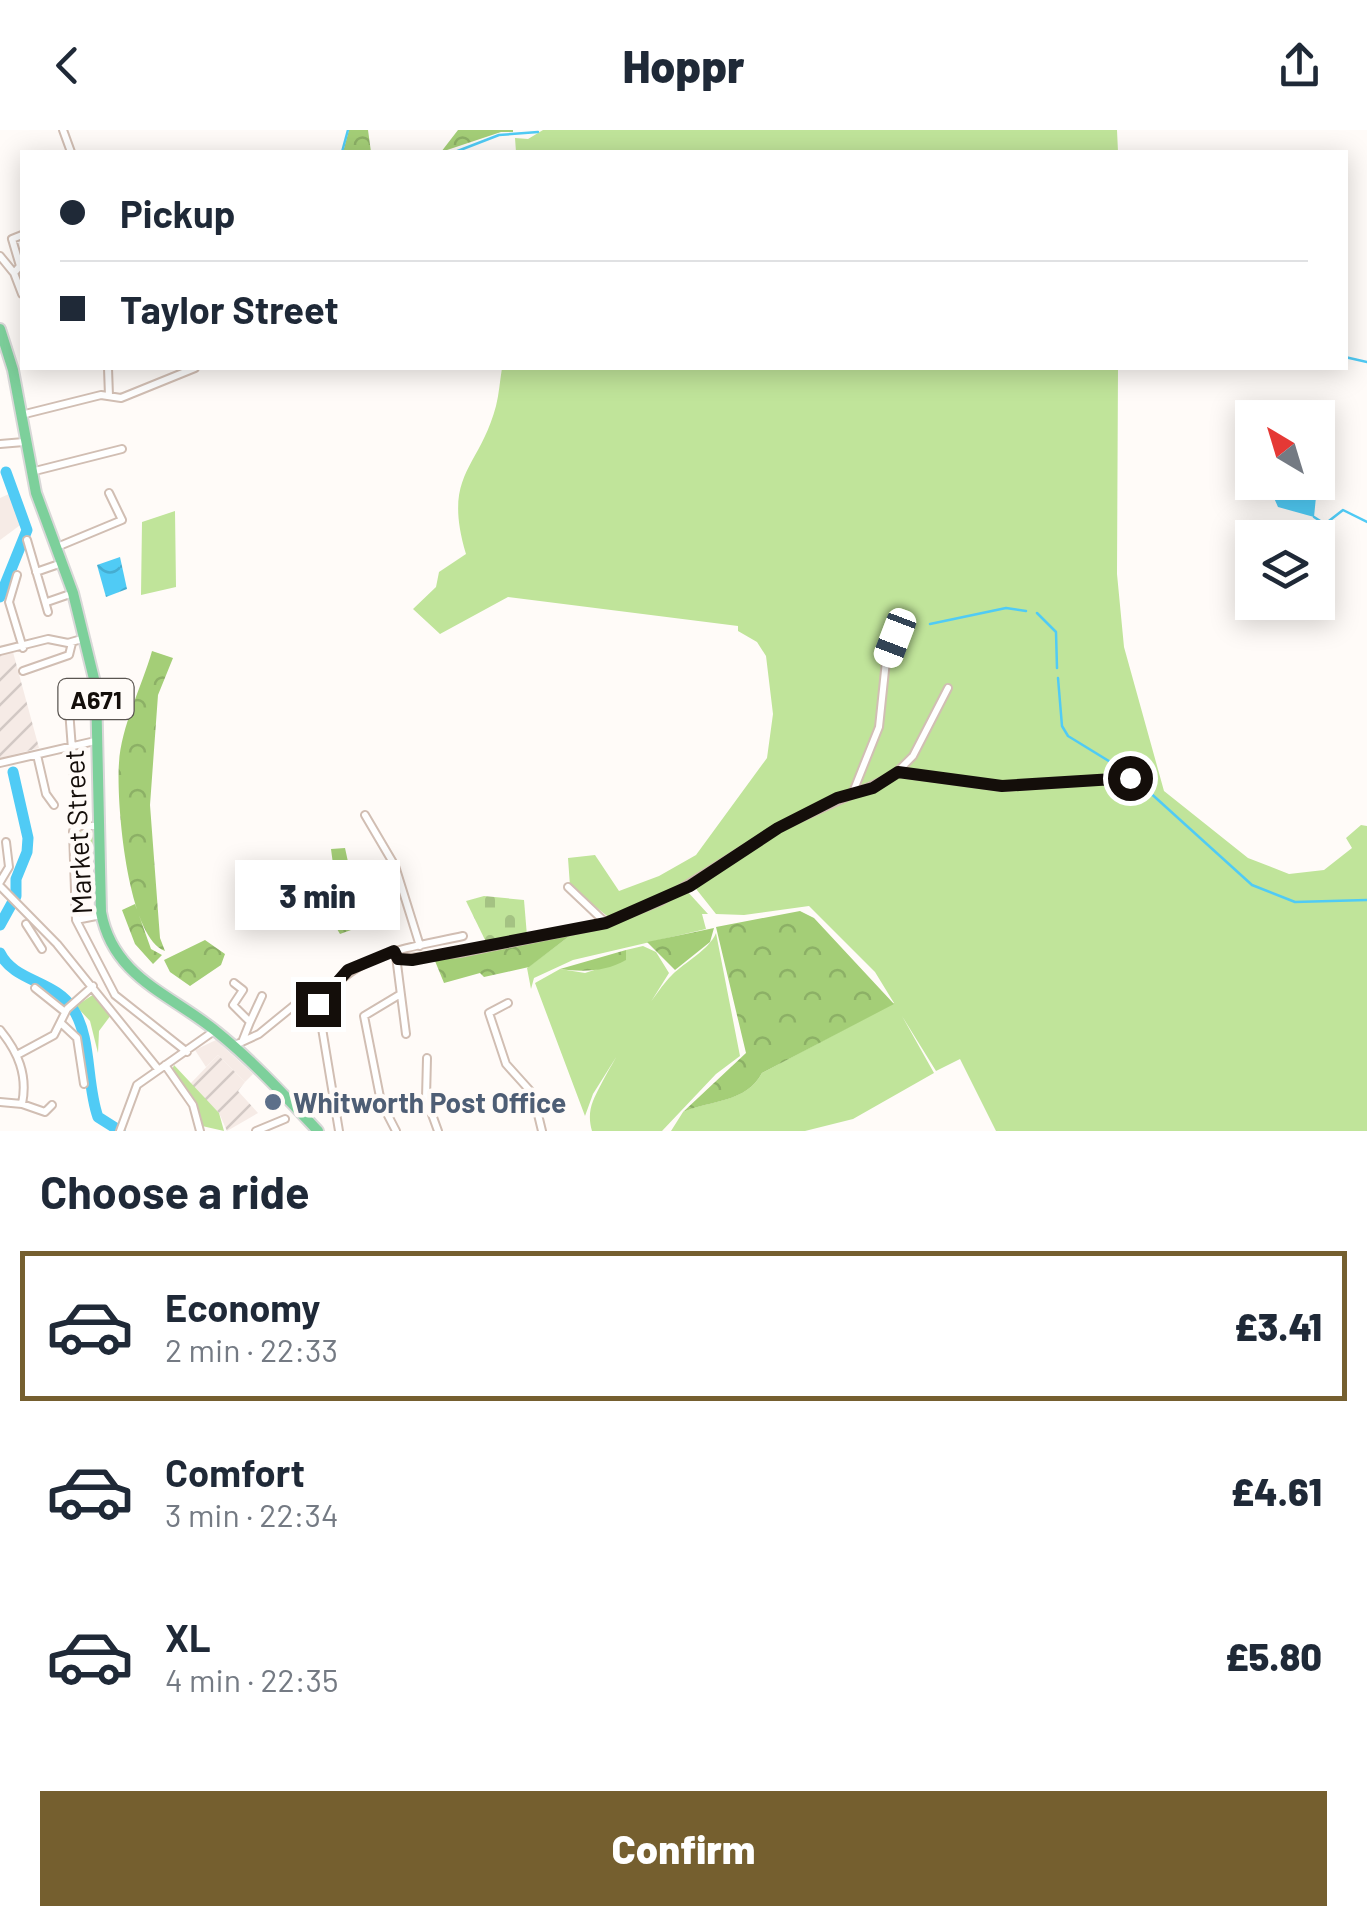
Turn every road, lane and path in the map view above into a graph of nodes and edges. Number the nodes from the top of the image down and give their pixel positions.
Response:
1 (20, 236) edge
2 (0, 256) edge
3 (20, 266) edge
4 (20, 266) edge
5 (14, 273) junction
6 (20, 289) edge
7 (0, 329) edge
8 (108, 370) edge
9 (190, 370) edge
10 (109, 396) junction
11 (21, 415) junction
12 (24, 442) junction
13 (0, 444) edge
14 (122, 449) dead end
15 (31, 472) junction
16 (109, 493) dead end
17 (27, 540) dead end
18 (57, 546) junction
19 (63, 562) junction
20 (36, 572) junction
21 (17, 576) dead end
22 (74, 593) junction
23 (47, 602) junction
24 (48, 612) dead end
25 (896, 634) dead end
26 (86, 638) junction
27 (72, 643) junction
28 (24, 648) junction
29 (0, 651) edge
30 (23, 672) dead end
31 (67, 683) dead end
32 (948, 688) dead end
33 (95, 741) junction
34 (70, 746) junction
35 (37, 754) junction
36 (0, 764) edge
37 (898, 772) junction
38 (1135, 774) dead end
39 (75, 789) dead end
40 (853, 793) junction
41 (54, 806) dead end
42 (365, 815) dead end
43 (98, 826) junction
44 (6, 842) dead end
45 (0, 884) edge
46 (568, 887) dead end
47 (101, 914) junction
48 (76, 920) junction
49 (606, 923) junction
50 (26, 924) dead end
51 (45, 931) junction
52 (464, 936) dead end
53 (35, 938) junction
54 (420, 946) junction
55 (42, 949) dead end
56 (396, 955) junction
57 (234, 983) dead end
58 (93, 986) junction
59 (35, 988) dead end
60 (399, 995) junction
61 (262, 996) dead end
62 (508, 1003) dead end
63 (318, 1004) junction
64 (66, 1011) junction
65 (250, 1022) junction
66 (62, 1024) junction
67 (2, 1026) edge
68 (215, 1030) junction
69 (406, 1034) dead end
70 (237, 1044) junction
71 (187, 1052) junction
72 (18, 1055) junction
73 (426, 1058) dead end
74 (161, 1067) junction
75 (84, 1084) dead end
76 (0, 1102) edge
77 (22, 1104) junction
78 (52, 1105) dead end
79 (286, 1119) dead end
80 (120, 1131) edge
81 (200, 1131) edge
82 (256, 1131) edge
83 (318, 1131) edge
84 (339, 1131) edge
85 (396, 1131) edge
86 (438, 1131) edge
87 (542, 1131) edge

1 - 3 street
2 - 5 street
4 - 5 street
5 - 6 street
7 - 11 main road, Market Street / A671
8 - 10 street
9 - 10 street
10 - 11 street
11 - 12 main road, Market Street / A671
12 - 13 street
12 - 15 main road, Market Street / A671
14 - 15 street
15 - 18 main road, Market Street / A671
16 - 18 street
17 - 20 street
18 - 19 main road, Market Street / A671
19 - 20 street
19 - 22 main road, Market Street / A671
20 - 23 street
21 - 28 street
22 - 23 street
22 - 26 main road, Market Street / A671
23 - 24 street
25 - 40 street
26 - 27 street
26 - 33 main road, Market Street / A671
27 - 28 street
27 - 30 street
28 - 29 street
31 - 34 street
32 - 37 street
33 - 34 street
33 - 43 main road, Market Street / A671
34 - 35 street
34 - 39 street
35 - 36 street
35 - 41 street
37 - 38 street
37 - 40 street
40 - 49 street
42 - 54 street
43 - 47 main road, Market Street / A671
43 - 48 street
44 - 45 street
45 - 51 street
46 - 49 street
47 - 48 street
47 - 68 main road, Market Street / A671
48 - 71 street
49 - 56 street
50 - 53 street
51 - 53 street
51 - 58 street
52 - 54 street
53 - 55 street
54 - 56 street
56 - 60 street
56 - 63 street
57 - 65 street
58 - 64 street
58 - 74 street
59 - 64 street
60 - 69 street
60 - 85 street
61 - 65 street
62 - 87 street
63 - 70 street
63 - 84 street
64 - 66 street
65 - 70 street
66 - 72 street
66 - 75 street
67 - 72 street
68 - 70 main road, Market Street / A671
68 - 71 street
70 - 83 main road, Market Street / A671
71 - 74 street
72 - 77 street
73 - 86 street
74 - 80 street
74 - 81 street
76 - 77 street
77 - 78 street
79 - 82 street

